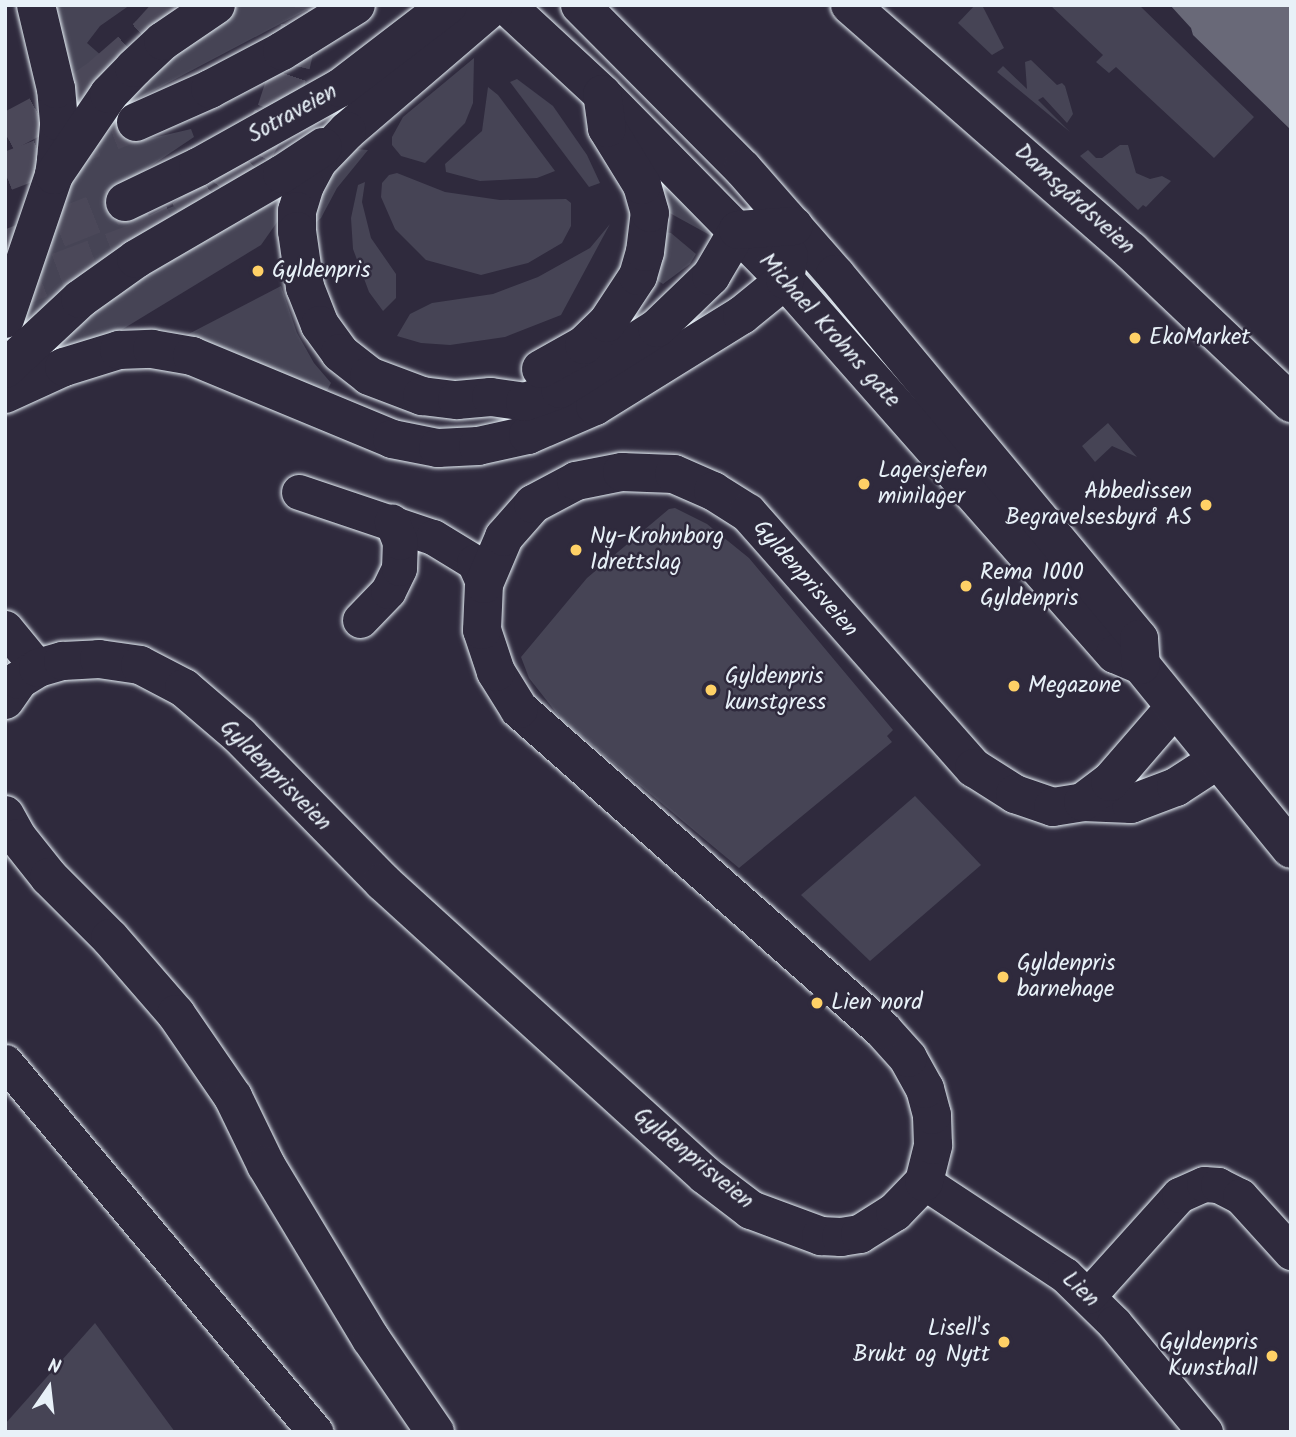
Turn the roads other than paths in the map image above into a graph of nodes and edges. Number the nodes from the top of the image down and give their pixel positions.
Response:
1 (36, 5) edge
2 (216, 5) edge
3 (356, 5) edge
4 (494, 5) edge
5 (506, 5) edge
6 (580, 5) edge
7 (850, 5) edge
8 (453, 20) edge
9 (602, 94) junction
10 (136, 122) tunnel mouth
11 (347, 131) junction
12 (54, 175) junction
13 (125, 202) tunnel mouth
14 (793, 226) junction
15 (738, 230) junction
16 (785, 280) junction
17 (5, 319) edge
18 (5, 369) edge
19 (5, 394) edge
20 (491, 397) junction
21 (1291, 403) edge
22 (299, 492) dead end
23 (392, 522) junction
24 (484, 584) junction
25 (360, 620) dead end
26 (5, 628) edge
27 (1141, 665) junction
28 (38, 668) junction
29 (5, 700) edge
30 (1174, 708) junction
31 (1216, 761) junction
32 (1083, 802) junction
33 (5, 815) edge
34 (1291, 849) edge
35 (5, 1062) edge
36 (924, 1182) junction
37 (1291, 1252) edge
38 (1088, 1296) junction
39 (315, 1432) edge
40 (435, 1432) edge
41 (1205, 1432) edge

1 - 12 main road
2 - 12 main road
3 - 10 main road
4 - 8 main road
5 - 9 main road, Michael Krohns gate
6 - 14 main road, Michael Krohns gate
7 - 21 main road, Damsgårdsveien
8 - 11 main road
8 - 13 main road, Sotraveien
9 - 15 main road, Michael Krohns gate
9 - 20 main road
11 - 18 main road
11 - 20 main road
12 - 17 main road
14 - 15 main road
14 - 16 main road
14 - 27 main road, Michael Krohns gate
15 - 16 main road, Michael Krohns gate
15 - 20 main road
16 - 19 main road
16 - 27 main road, Michael Krohns gate
22 - 23 street
23 - 24 street
23 - 25 street
24 - 32 main road, Gyldenprisveien
24 - 36 main road, Gyldenprisveien
26 - 28 street
27 - 30 main road, Michael Krohns gate
28 - 29 main road, Gyldenprisveien
28 - 36 main road, Gyldenprisveien
30 - 31 main road, Michael Krohns gate
30 - 32 main road
31 - 32 main road, Gyldenprisveien
31 - 34 main road, Michael Krohns gate
33 - 40 main road
35 - 39 street
36 - 38 street, Lien
37 - 38 street
38 - 41 street, Lien

